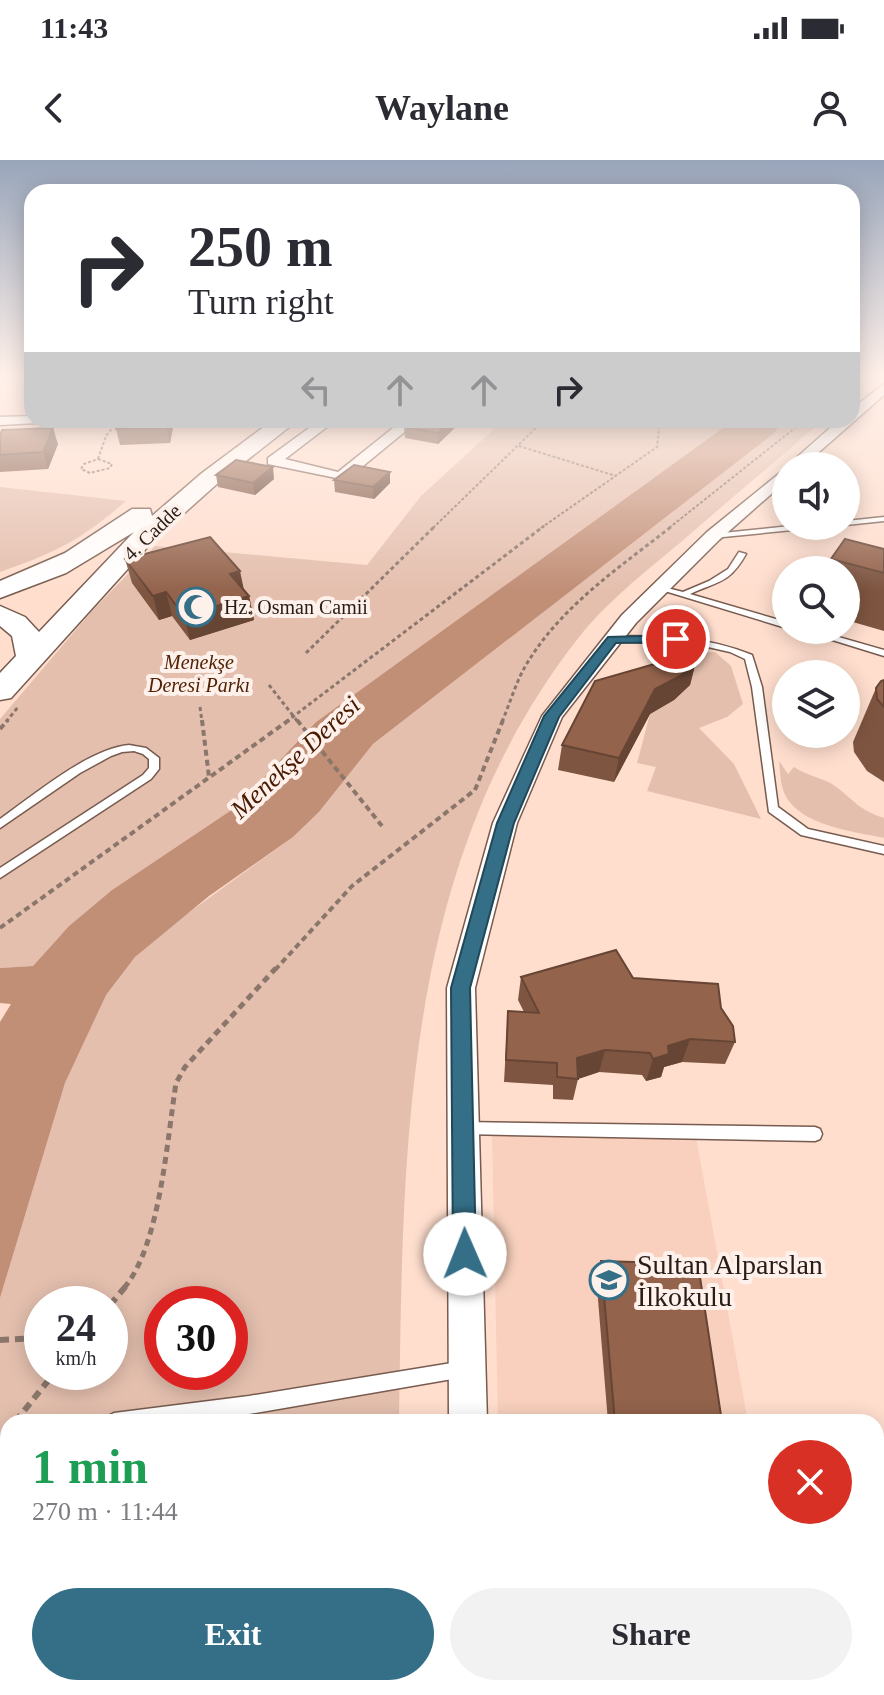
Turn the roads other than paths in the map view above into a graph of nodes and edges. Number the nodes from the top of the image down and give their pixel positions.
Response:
1 (225, 448) edge
2 (250, 448) edge
3 (291, 448) edge
4 (378, 448) edge
5 (772, 485) edge
6 (884, 519) edge
7 (860, 522) edge
8 (772, 530) edge
9 (713, 536) junction
10 (742, 554) dead end
11 (659, 588) junction
12 (0, 590) edge
13 (685, 596) junction
14 (0, 615) edge
15 (772, 621) edge
16 (612, 639) junction
17 (853, 644) edge
18 (884, 653) edge
19 (31, 659) junction
20 (2, 692) edge
21 (0, 824) edge
22 (884, 850) edge
23 (0, 874) edge
24 (463, 1128) junction
25 (815, 1134) dead end
26 (467, 1369) junction
27 (178, 1414) edge
28 (468, 1414) edge

1 - 12 main road, 4. Cadde
2 - 19 main road, 4. Cadde
3 - 4 street
5 - 9 street
6 - 7 lane
8 - 9 lane
9 - 11 street
10 - 13 lane
11 - 13 lane
11 - 16 street
13 - 15 lane
14 - 19 main road
16 - 22 lane
16 - 24 street
17 - 18 lane
19 - 20 main road, 4. Cadde
21 - 23 lane
24 - 25 lane
24 - 26 street
26 - 27 lane
26 - 28 street

